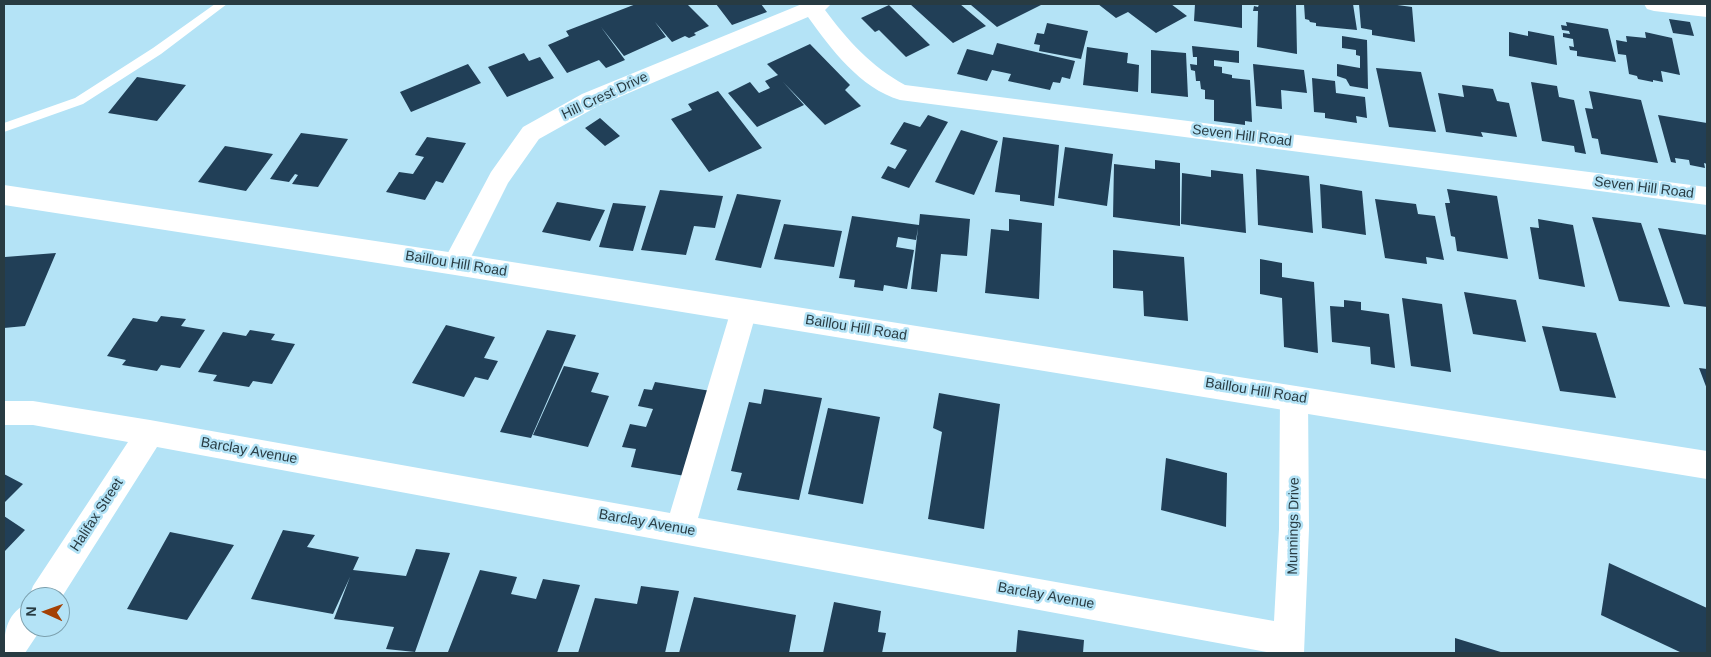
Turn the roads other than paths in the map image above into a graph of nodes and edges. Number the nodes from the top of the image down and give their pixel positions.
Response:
1 (222, 4) edge
2 (1654, 4) edge
3 (817, 6) edge
4 (1707, 10) edge
5 (4, 128) edge
6 (4, 195) edge
7 (1707, 196) edge
8 (455, 264) junction
9 (744, 310) junction
10 (1294, 398) junction
11 (4, 413) edge
12 (150, 433) junction
13 (1707, 465) edge
14 (680, 529) junction
15 (50, 587) edge
16 (20, 633) edge
17 (1289, 647) edge
18 (7, 653) edge

1 - 5 lane
2 - 4 street
3 - 7 street, Seven Hill Road
3 - 8 street, Hill Crest Drive
6 - 8 main road, Baillou Hill Road
8 - 9 main road, Baillou Hill Road
9 - 10 main road, Baillou Hill Road
9 - 14 street
10 - 13 main road, Baillou Hill Road
10 - 17 street, Munnings Drive
11 - 12 street, Barclay Avenue
12 - 14 street, Barclay Avenue
12 - 15 street, Halifax Street
14 - 17 street, Barclay Avenue
16 - 18 street

